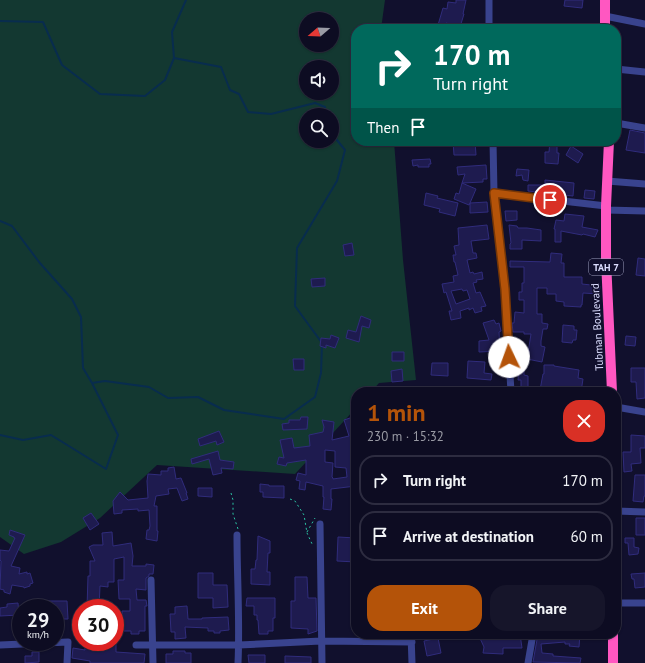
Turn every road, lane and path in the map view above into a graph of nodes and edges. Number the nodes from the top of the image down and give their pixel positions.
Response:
1 (489, 0) edge
2 (605, 0) edge
3 (605, 16) junction
4 (488, 24) edge
5 (605, 24) edge
6 (645, 24) edge
7 (621, 70) edge
8 (645, 72) edge
9 (621, 124) edge
10 (645, 128) edge
11 (493, 146) edge
12 (609, 146) edge
13 (607, 181) junction
14 (645, 184) edge
15 (494, 193) junction
16 (606, 208) junction
17 (645, 211) edge
18 (511, 387) edge
19 (612, 387) edge
20 (621, 409) edge
21 (645, 412) edge
22 (290, 499) dead end
23 (621, 511) edge
24 (645, 512) edge
25 (315, 518) dead end
26 (320, 524) dead end
27 (307, 533) junction
28 (237, 536) dead end
29 (320, 551) junction
30 (151, 580) dead end
31 (621, 603) edge
32 (645, 603) edge
33 (412, 639) edge
34 (531, 639) edge
35 (613, 639) edge
36 (321, 640) junction
37 (412, 642) junction
38 (0, 645) edge
39 (136, 645) dead end
40 (153, 645) junction
41 (239, 645) junction
42 (67, 663) edge
43 (153, 663) edge
44 (238, 663) edge
45 (322, 663) edge
46 (412, 663) edge
47 (528, 663) edge
48 (613, 663) edge

1 - 4 street
2 - 3 highway
3 - 5 highway
3 - 6 street
7 - 8 street
9 - 10 street
11 - 15 street
12 - 13 highway, Tubman Boulevard / TAH 7
13 - 14 street
13 - 16 highway, Tubman Boulevard / TAH 7
15 - 16 street
15 - 18 street
16 - 17 street
16 - 19 highway, Tubman Boulevard / TAH 7
20 - 21 street
22 - 27 path
23 - 24 street
25 - 27 path
26 - 29 street
27 - 29 path
28 - 41 street
29 - 36 street
30 - 40 street
31 - 32 street
33 - 37 street
34 - 47 street
35 - 48 highway
36 - 37 street
36 - 41 street
36 - 45 street
37 - 46 street
38 - 42 street
39 - 40 street
40 - 41 street
40 - 43 street
41 - 44 street

